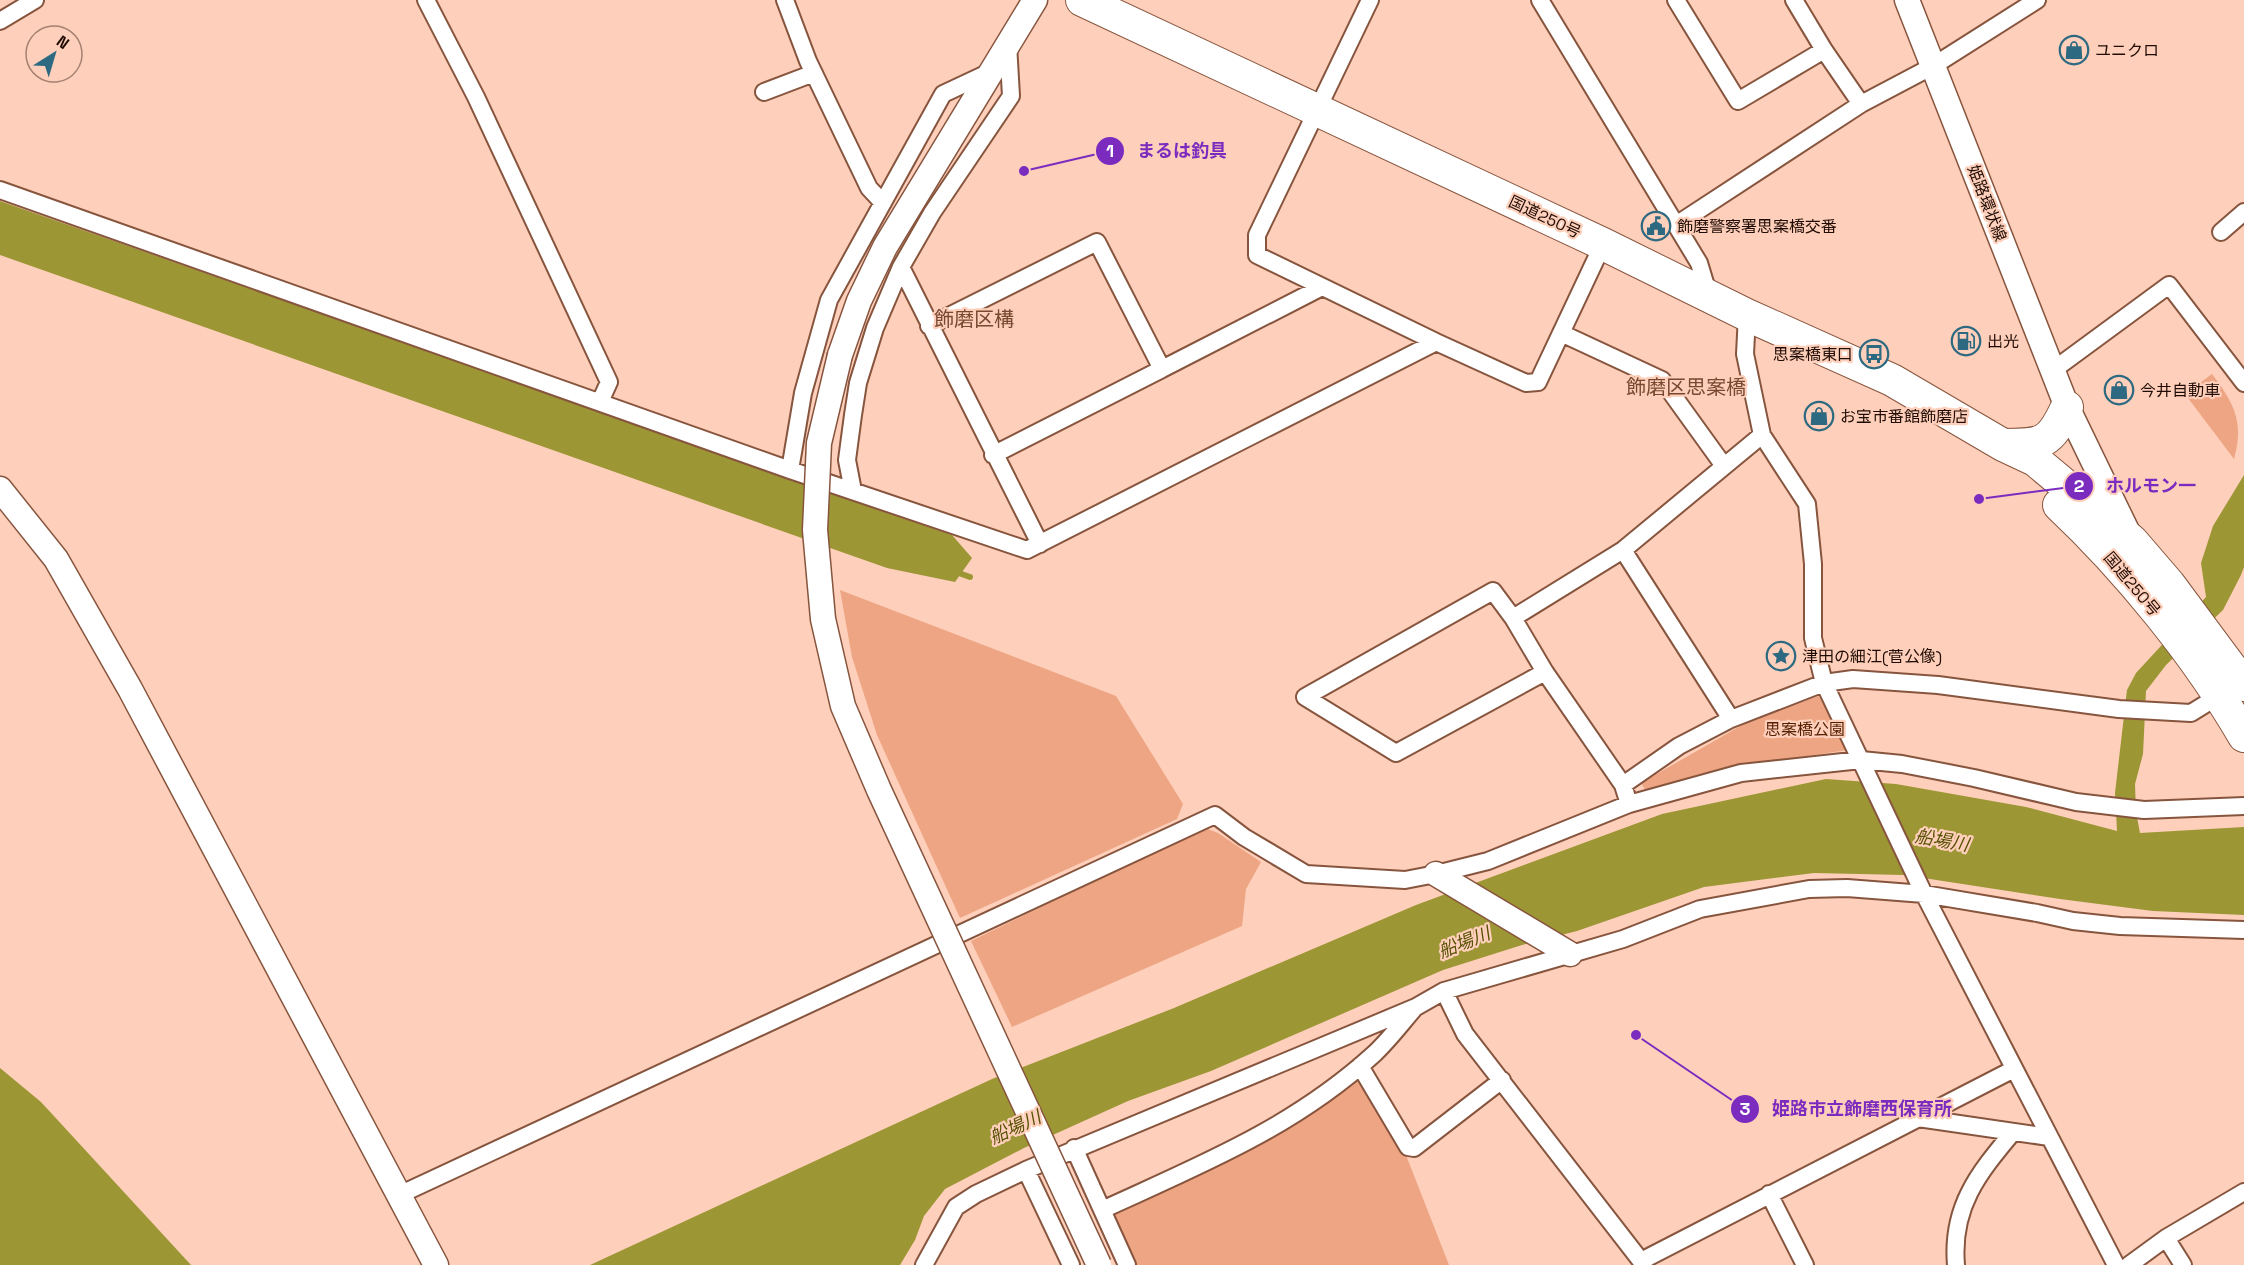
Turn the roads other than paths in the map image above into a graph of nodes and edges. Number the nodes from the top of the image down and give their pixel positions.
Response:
1 (35, 0) edge
2 (426, 0) edge
3 (785, 0) edge
4 (1035, 0) edge
5 (1082, 0) edge
6 (1370, 0) edge
7 (1540, 0) edge
8 (1676, 0) edge
9 (1794, 0) edge
10 (1907, 0) edge
11 (2037, 0) edge
12 (0, 21) edge
13 (1008, 43) junction
14 (1824, 50) junction
15 (1934, 66) junction
16 (990, 72) junction
17 (814, 73) junction
18 (764, 92) dead end
19 (1862, 104) junction
20 (1316, 110) junction
21 (0, 190) edge
22 (883, 203) junction
23 (2244, 212) edge
24 (1676, 225) junction
25 (2221, 232) dead end
26 (1603, 244) junction
27 (901, 267) junction
28 (1322, 287) junction
29 (1709, 296) junction
30 (1747, 315) junction
31 (929, 326) junction
32 (1561, 333) junction
33 (1436, 342) junction
34 (1162, 369) junction
35 (2052, 371) junction
36 (2244, 382) edge
37 (600, 402) junction
38 (2067, 407) junction
39 (1762, 435) junction
40 (2003, 445) junction
41 (993, 454) junction
42 (1724, 466) junction
43 (790, 470) junction
44 (0, 489) edge
45 (853, 491) junction
46 (2098, 513) junction
47 (1040, 544) junction
48 (1623, 550) junction
49 (2121, 550) junction
50 (1513, 618) junction
51 (1545, 672) junction
52 (2230, 677) edge
53 (1824, 683) junction
54 (1731, 718) junction
55 (2244, 736) edge
56 (1861, 760) junction
57 (1623, 785) junction
58 (1629, 804) junction
59 (2244, 806) edge
60 (1437, 874) junction
61 (1924, 894) junction
62 (2244, 930) edge
63 (1570, 954) junction
64 (1444, 991) junction
65 (1416, 1007) junction
66 (1360, 1066) junction
67 (2014, 1068) junction
68 (1502, 1080) junction
69 (1917, 1118) junction
70 (2013, 1132) junction
71 (2049, 1137) junction
72 (1074, 1148) junction
73 (1026, 1170) junction
74 (2244, 1192) edge
75 (1769, 1194) junction
76 (399, 1195) junction
77 (1102, 1210) junction
78 (2166, 1238) junction
79 (1643, 1263) edge
80 (436, 1265) edge
81 (924, 1265) edge
82 (1071, 1265) edge
83 (1099, 1265) edge
84 (1127, 1265) edge
85 (1805, 1265) edge
86 (1956, 1265) edge
87 (2116, 1265) edge
88 (2129, 1265) edge
89 (2182, 1265) edge

1 - 12 street
2 - 37 street
3 - 17 street
4 - 13 street
5 - 20 highway, 国道250号
6 - 20 street
7 - 24 street
8 - 14 street
9 - 14 street
10 - 15 street, 姫路環状線
11 - 15 street
13 - 16 street
13 - 27 street
14 - 19 street
15 - 19 street
15 - 35 street, 姫路環状線
16 - 22 street
16 - 83 street, bridge
17 - 18 street
17 - 22 street
19 - 24 street
20 - 26 highway, 国道250号
20 - 28 street
21 - 37 street
22 - 43 street
23 - 25 street
24 - 29 street
26 - 29 highway, 国道250号
26 - 32 street
27 - 31 street
27 - 45 street
28 - 33 street
28 - 34 street
29 - 30 highway, 国道250号
30 - 39 street
30 - 40 highway, 国道250号
31 - 34 street
31 - 41 street
32 - 33 street
32 - 42 street
33 - 47 street
34 - 41 street
35 - 36 street
35 - 38 street, 姫路環状線
37 - 43 street
38 - 40 highway
38 - 46 street, 姫路環状線
38 - 49 street, 姫路環状線
39 - 42 street
39 - 53 street
40 - 46 highway, 国道250号
40 - 49 highway, 国道250号
41 - 47 street
42 - 48 street
43 - 45 street
44 - 76 street
45 - 47 street
46 - 49 highway, 国道250号
48 - 50 street
48 - 54 street
49 - 52 highway, 国道250号
50 - 51 street
50 - 51 street
51 - 57 street
52 - 53 street
52 - 55 highway, 国道250号
53 - 54 street
53 - 56 street
54 - 57 street
56 - 58 street
56 - 59 street
56 - 61 street
57 - 58 street
58 - 60 street
60 - 63 street
60 - 76 street
61 - 62 street
61 - 63 street
61 - 67 street
63 - 64 street
64 - 65 street
64 - 68 street
65 - 66 street
65 - 72 street
66 - 68 street
66 - 77 street
67 - 69 street
67 - 71 street
68 - 79 street
69 - 70 street
69 - 75 street
70 - 71 street
70 - 86 street
71 - 87 street
72 - 73 street
72 - 77 street
73 - 81 street
73 - 82 street
74 - 78 street
75 - 79 street
75 - 85 street
76 - 80 street
77 - 84 street
78 - 88 street
78 - 89 street

